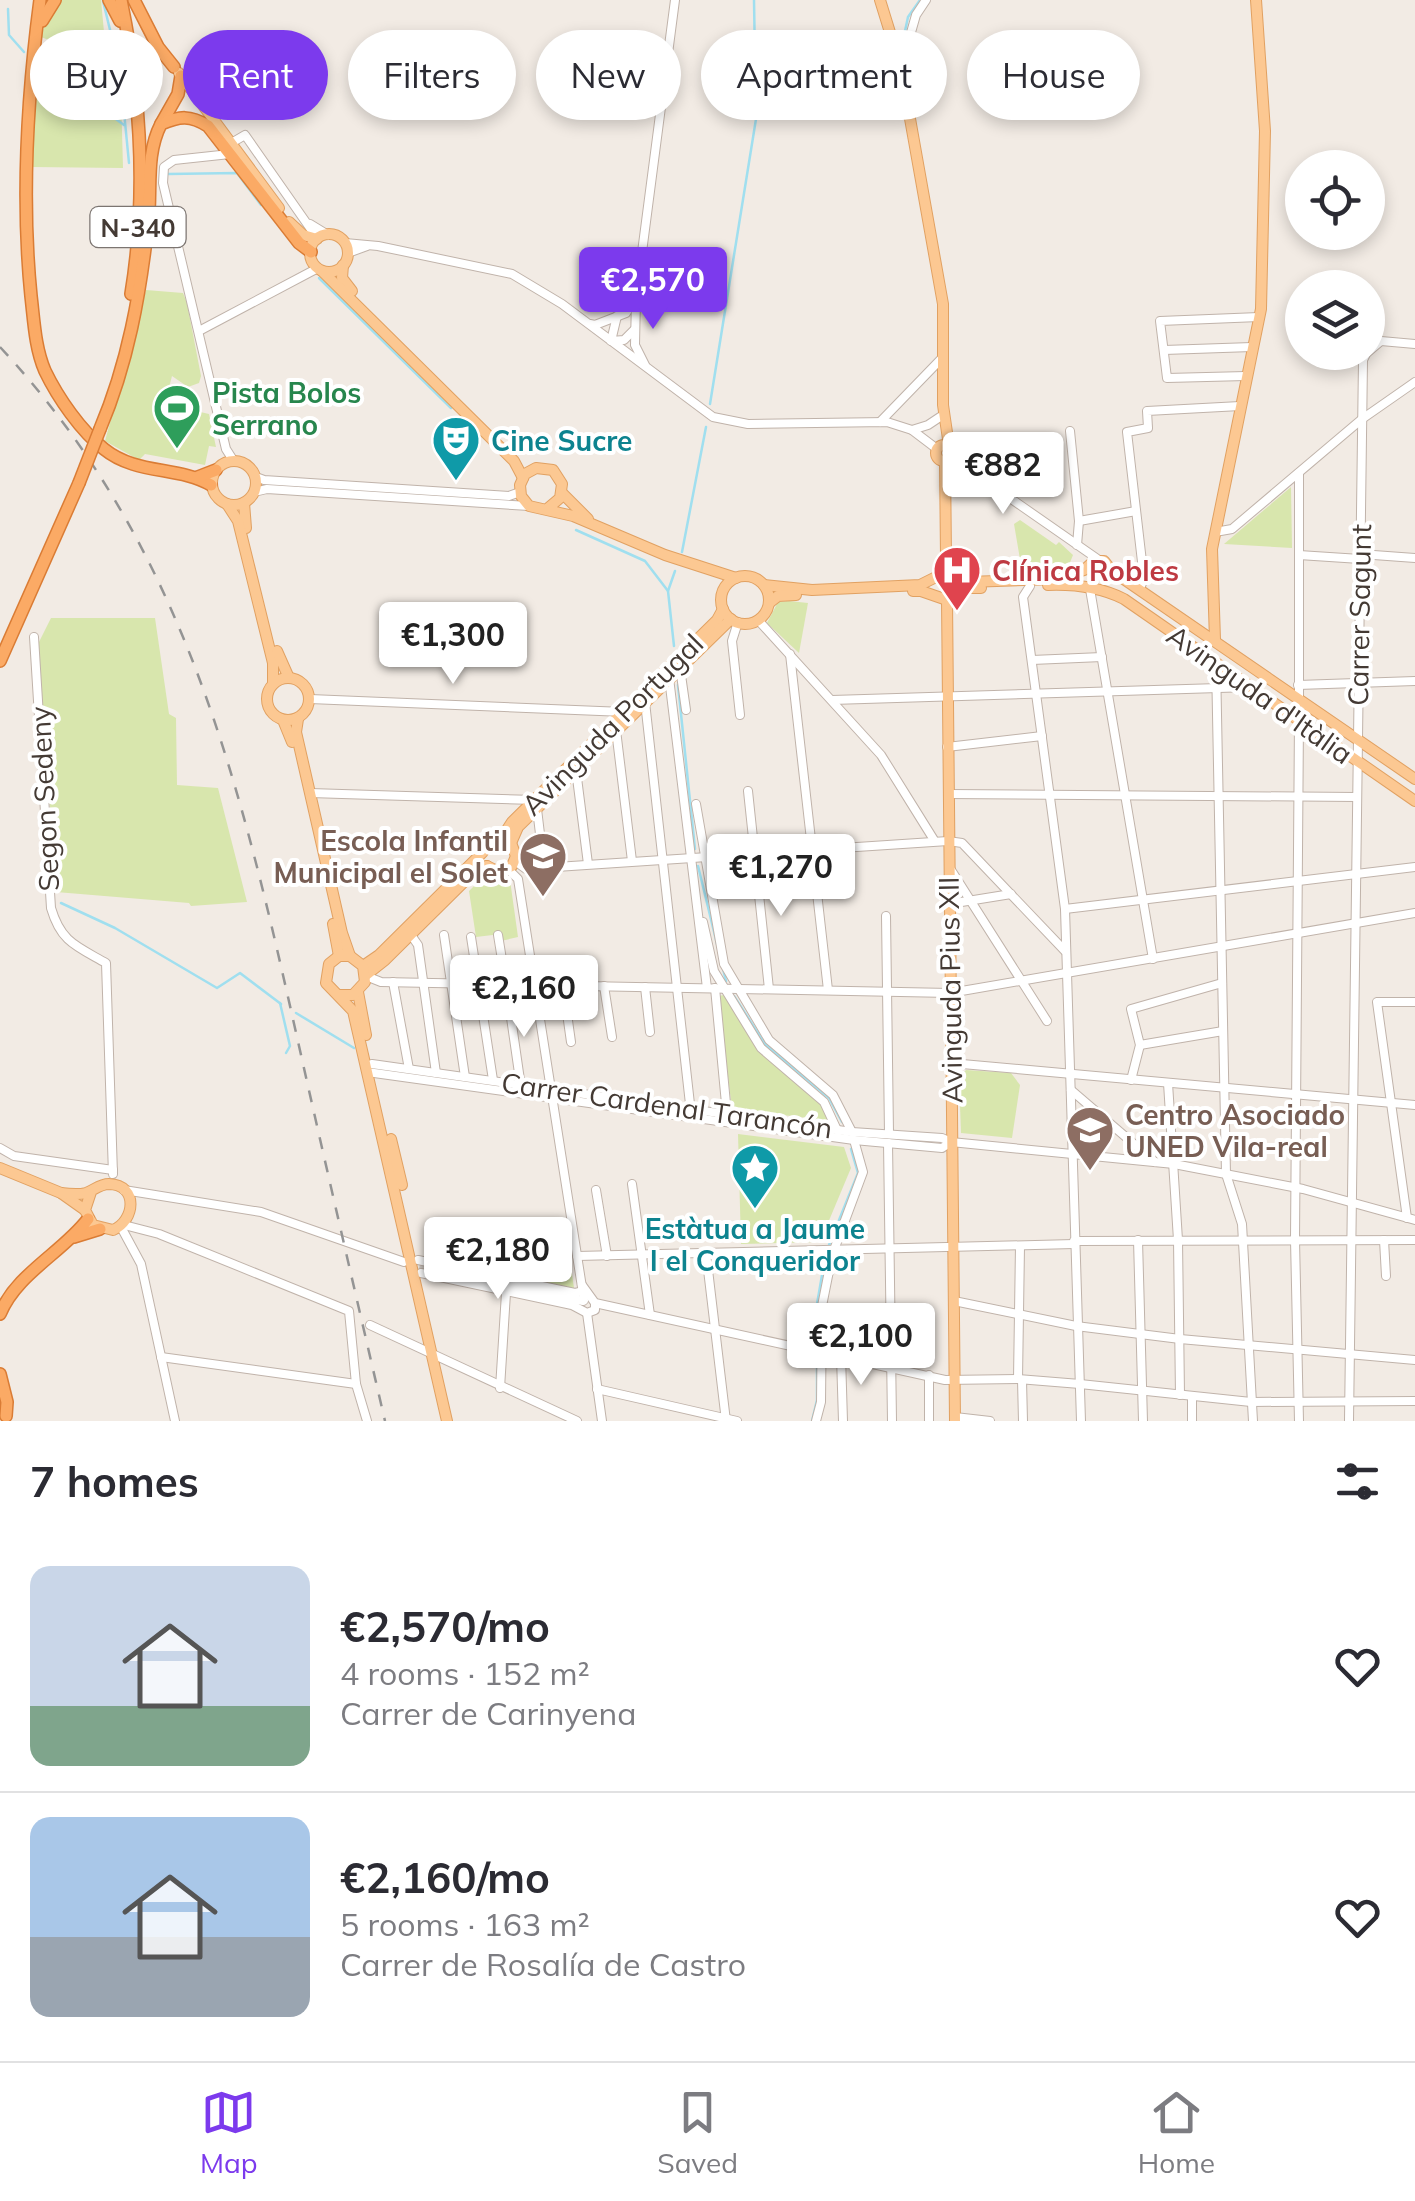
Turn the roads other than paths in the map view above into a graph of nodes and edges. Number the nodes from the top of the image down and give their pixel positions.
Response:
1 (40, 0) edge
2 (55, 0) edge
3 (109, 0) edge
4 (123, 0) edge
5 (134, 0) edge
6 (675, 0) edge
7 (880, 0) edge
8 (926, 0) edge
9 (1256, 0) edge
10 (36, 30) edge
11 (39, 30) edge
12 (889, 30) edge
13 (911, 30) edge
14 (178, 72) junction
15 (30, 86) edge
16 (909, 120) edge
17 (162, 124) junction
18 (138, 128) junction
19 (229, 148) junction
20 (150, 172) junction
21 (346, 248) junction
22 (318, 252) junction
23 (343, 266) junction
24 (636, 298) junction
25 (617, 316) junction
26 (1259, 318) junction
27 (588, 324) junction
28 (634, 330) junction
29 (199, 331) junction
30 (1385, 341) edge
31 (611, 342) junction
32 (1415, 344) edge
33 (1252, 347) junction
34 (1164, 350) junction
35 (943, 357) junction
36 (648, 370) junction
37 (1365, 370) edge
38 (1246, 376) junction
39 (1415, 382) edge
40 (1240, 406) junction
41 (941, 411) junction
42 (1362, 419) junction
43 (880, 422) junction
44 (100, 429) junction
45 (912, 430) junction
46 (1070, 431) dead end
47 (944, 452) junction
48 (224, 464) junction
49 (536, 468) junction
50 (970, 472) junction
51 (1300, 472) junction
52 (198, 477) junction
53 (256, 477) junction
54 (523, 478) junction
55 (946, 480) junction
56 (212, 485) junction
57 (254, 492) junction
58 (520, 492) junction
59 (562, 493) junction
60 (244, 503) junction
61 (227, 504) junction
62 (529, 506) junction
63 (547, 509) junction
64 (1136, 511) junction
65 (1080, 520) junction
66 (601, 528) junction
67 (1215, 532) junction
68 (1077, 545) junction
69 (1298, 555) junction
70 (1360, 557) junction
71 (1415, 558) edge
72 (1099, 560) junction
73 (697, 566) junction
74 (1085, 568) junction
75 (1112, 571) junction
76 (946, 577) junction
77 (736, 578) junction
78 (764, 585) junction
79 (1030, 586) junction
80 (1088, 587) junction
81 (724, 588) junction
82 (1140, 588) junction
83 (1104, 589) junction
84 (934, 595) junction
85 (952, 598) junction
86 (769, 603) junction
87 (731, 617) junction
88 (758, 620) junction
89 (34, 637) dead end
90 (1215, 640) junction
91 (790, 654) junction
92 (1102, 657) junction
93 (1032, 660) junction
94 (0, 662) edge
95 (1216, 663) junction
96 (680, 668) junction
97 (289, 678) junction
98 (669, 678) junction
99 (1415, 681) edge
100 (1358, 683) junction
101 (274, 684) junction
102 (1298, 685) junction
103 (1251, 687) junction
104 (1216, 688) junction
105 (1108, 692) junction
106 (1036, 694) junction
107 (947, 696) junction
108 (1298, 698) junction
109 (310, 700) junction
110 (832, 700) junction
111 (645, 702) junction
112 (686, 710) dead end
113 (595, 712) junction
114 (624, 712) junction
115 (740, 715) dead end
116 (298, 718) junction
117 (283, 720) junction
118 (1299, 720) junction
119 (612, 729) junction
120 (1042, 736) junction
121 (1358, 740) junction
122 (947, 747) junction
123 (1357, 761) junction
124 (576, 770) junction
125 (1415, 779) edge
126 (748, 791) dead end
127 (310, 793) junction
128 (948, 794) junction
129 (1050, 795) junction
130 (1126, 795) junction
131 (1218, 796) junction
132 (1298, 797) junction
133 (1357, 797) junction
134 (514, 799) junction
135 (1415, 801) edge
136 (536, 804) junction
137 (696, 804) dead end
138 (522, 812) junction
139 (934, 840) junction
140 (506, 841) junction
141 (948, 841) junction
142 (812, 848) junction
143 (483, 852) junction
144 (754, 852) junction
145 (703, 856) junction
146 (690, 857) junction
147 (663, 859) junction
148 (632, 861) junction
149 (588, 864) junction
150 (512, 865) junction
151 (487, 866) junction
152 (948, 866) junction
153 (544, 867) junction
154 (1415, 867) edge
155 (526, 868) junction
156 (691, 869) junction
157 (1356, 874) junction
158 (518, 878) junction
159 (1298, 881) junction
160 (1220, 891) junction
161 (1011, 894) junction
162 (970, 900) junction
163 (1143, 900) junction
164 (949, 904) junction
165 (1065, 909) junction
166 (1415, 913) edge
167 (886, 916) dead end
168 (1355, 924) junction
169 (1298, 934) junction
170 (410, 935) junction
171 (444, 935) dead end
172 (498, 935) dead end
173 (471, 938) dead end
174 (1221, 947) junction
175 (1065, 951) junction
176 (344, 956) junction
177 (1153, 959) junction
178 (365, 972) junction
179 (1067, 974) junction
180 (505, 978) dead end
181 (393, 982) junction
182 (424, 982) junction
183 (1023, 982) junction
184 (452, 983) junction
185 (478, 983) junction
186 (1222, 983) junction
187 (534, 984) junction
188 (563, 985) junction
189 (604, 986) junction
190 (645, 987) junction
191 (679, 988) junction
192 (715, 988) junction
193 (736, 988) junction
194 (769, 989) junction
195 (507, 990) dead end
196 (828, 990) junction
197 (887, 991) junction
198 (358, 992) junction
199 (950, 993) junction
200 (340, 996) junction
201 (1415, 1002) edge
202 (1047, 1021) dead end
203 (1223, 1030) junction
204 (650, 1032) dead end
205 (612, 1037) dead end
206 (572, 1042) dead end
207 (1140, 1045) junction
208 (950, 1063) junction
209 (409, 1069) junction
210 (371, 1070) junction
211 (436, 1073) junction
212 (1071, 1074) junction
213 (465, 1077) junction
214 (493, 1080) junction
215 (520, 1080) dead end
216 (1131, 1080) junction
217 (1168, 1083) junction
218 (1224, 1088) junction
219 (1072, 1090) junction
220 (551, 1094) junction
221 (1297, 1094) junction
222 (1352, 1100) junction
223 (1390, 1103) junction
224 (1415, 1105) edge
225 (691, 1113) junction
226 (727, 1114) junction
227 (838, 1130) junction
228 (889, 1133) junction
229 (903, 1134) junction
230 (853, 1136) junction
231 (951, 1142) junction
232 (888, 1143) junction
233 (0, 1148) edge
234 (1072, 1153) junction
235 (1155, 1162) junction
236 (1174, 1164) junction
237 (0, 1168) edge
238 (1226, 1174) junction
239 (115, 1181) junction
240 (632, 1184) dead end
241 (1298, 1189) junction
242 (596, 1190) dead end
243 (91, 1192) junction
244 (61, 1194) junction
245 (151, 1194) junction
246 (1352, 1202) junction
247 (131, 1207) junction
248 (86, 1214) junction
249 (1411, 1219) edge
250 (142, 1228) junction
251 (117, 1230) junction
252 (74, 1237) junction
253 (1138, 1240) junction
254 (1178, 1240) junction
255 (1244, 1240) junction
256 (1294, 1240) junction
257 (1352, 1240) junction
258 (1384, 1240) junction
259 (1415, 1240) edge
260 (1074, 1242) junction
261 (1020, 1246) junction
262 (952, 1248) junction
263 (889, 1249) junction
264 (834, 1250) junction
265 (706, 1253) junction
266 (641, 1255) junction
267 (577, 1256) junction
268 (607, 1256) junction
269 (418, 1260) junction
270 (404, 1262) tunnel mouth
271 (434, 1270) tunnel mouth
272 (422, 1274) junction
273 (1386, 1276) dead end
274 (25, 1280) junction
275 (559, 1289) junction
276 (0, 1290) edge
277 (506, 1293) junction
278 (569, 1298) junction
279 (585, 1301) junction
280 (954, 1301) junction
281 (0, 1314) edge
282 (1020, 1314) junction
283 (650, 1315) junction
284 (370, 1325) dead end
285 (1076, 1326) junction
286 (715, 1329) junction
287 (1142, 1334) junction
288 (1180, 1339) junction
289 (1250, 1345) junction
290 (1298, 1350) junction
291 (822, 1352) junction
292 (1350, 1354) junction
293 (841, 1356) junction
294 (162, 1357) junction
295 (437, 1357) junction
296 (1415, 1360) edge
297 (891, 1369) junction
298 (0, 1374) edge
299 (929, 1376) junction
300 (954, 1380) junction
301 (1020, 1380) junction
302 (356, 1384) junction
303 (1080, 1384) junction
304 (500, 1388) junction
305 (597, 1389) junction
306 (1143, 1390) junction
307 (1180, 1396) junction
308 (1192, 1397) junction
309 (0, 1399) edge
310 (1415, 1401) edge
311 (1251, 1402) junction
312 (1350, 1402) junction
313 (1299, 1404) junction
314 (6, 1418) edge
315 (955, 1419) edge
316 (726, 1420) edge
317 (175, 1421) edge
318 (367, 1421) edge
319 (450, 1421) edge
320 (577, 1421) edge
321 (602, 1421) edge
322 (737, 1421) edge
323 (816, 1421) edge
324 (843, 1421) edge
325 (892, 1421) edge
326 (930, 1421) edge
327 (990, 1421) edge
328 (1023, 1421) edge
329 (1083, 1421) edge
330 (1143, 1421) edge
331 (1192, 1421) edge
332 (1252, 1421) edge
333 (1299, 1421) edge
334 (1349, 1421) edge

1 - 10 highway
2 - 11 highway
3 - 18 highway
4 - 18 highway, N-340
4 - 20 highway, N-340
5 - 14 highway
6 - 24 street
7 - 12 main road
8 - 13 street
9 - 26 main road
14 - 17 highway
14 - 19 main road
15 - 52 highway
16 - 35 main road
17 - 19 highway
17 - 20 highway
18 - 44 highway, N-340
19 - 22 highway
19 - 22 street
19 - 29 street
20 - 44 highway, N-340
21 - 22 main road
21 - 23 main road
21 - 27 street
22 - 23 main road
22 - 29 street
22 - 54 main road
23 - 49 main road
24 - 25 street
24 - 28 street
25 - 27 street
25 - 31 street
26 - 33 main road
26 - 34 street
27 - 31 street
28 - 31 street
28 - 36 street
29 - 48 street
30 - 32 street
31 - 36 street
33 - 34 street
33 - 38 main road
34 - 38 street
35 - 41 main road
35 - 43 street
36 - 43 street
37 - 42 street, Carrer Sagunt
38 - 40 main road
39 - 42 street
40 - 64 street
40 - 67 main road
41 - 45 street
41 - 47 main road
42 - 51 street
42 - 70 street, Carrer Sagunt
43 - 45 street
44 - 94 highway, N-340, bridge
45 - 47 street
46 - 65 street
47 - 50 street
47 - 55 main road
48 - 52 highway
48 - 53 main road
48 - 56 main road
49 - 54 main road
49 - 59 main road
50 - 55 street
50 - 68 street
51 - 67 street
51 - 69 street
52 - 56 highway
53 - 57 main road
53 - 58 street
54 - 58 main road
55 - 76 main road
56 - 61 main road
57 - 60 main road
57 - 62 street
58 - 62 main road
59 - 63 main road
59 - 66 main road
60 - 61 main road
60 - 97 main road
61 - 101 main road
62 - 63 main road
63 - 66 main road
64 - 65 street
64 - 82 street
65 - 68 street
66 - 73 main road
67 - 90 main road
68 - 72 street
68 - 74 street
69 - 70 street
69 - 102 street
70 - 71 street
70 - 100 street, Carrer Sagunt
72 - 74 main road
72 - 75 main road
73 - 77 main road
73 - 81 main road
74 - 76 main road
74 - 80 main road
75 - 82 main road, Avinguda d'Itàlia
75 - 83 main road
76 - 78 main road
76 - 84 main road
76 - 85 main road, Avinguda Pius XII
77 - 78 main road
77 - 81 main road
78 - 86 main road
79 - 80 main road
79 - 85 main road
79 - 93 street
80 - 83 main road
80 - 92 street
81 - 87 main road
82 - 90 main road, Avinguda d'Itàlia
83 - 95 main road, Avinguda d'Itàlia
84 - 85 main road
84 - 86 main road
85 - 107 main road, Avinguda Pius XII
86 - 88 main road
87 - 88 main road
87 - 96 main road, Avinguda Portugal
87 - 114 main road, Avinguda Portugal
87 - 115 street
88 - 91 street
89 - 239 street, Segon Sedeny
90 - 108 main road, Avinguda d'Itàlia
91 - 110 street
91 - 142 street
92 - 93 street
92 - 105 street
93 - 106 street
95 - 103 main road, Avinguda d'Itàlia
95 - 104 street
96 - 98 main road, Avinguda Portugal
96 - 112 street
97 - 101 main road
97 - 109 main road
98 - 111 main road, Avinguda Portugal
98 - 146 street
99 - 100 street
100 - 102 street
100 - 121 street, Carrer Sagunt
101 - 117 main road
102 - 108 street
103 - 104 street
103 - 118 main road, Avinguda d'Itàlia
104 - 105 street
104 - 131 street
105 - 106 street
105 - 130 street
106 - 107 street
106 - 120 street
107 - 110 street
107 - 122 main road, Avinguda Pius XII
108 - 121 main road, Avinguda d'Itàlia
109 - 113 street
109 - 116 main road
110 - 139 street
111 - 119 main road, Avinguda Portugal
111 - 147 street
113 - 114 street
113 - 119 street
114 - 119 main road, Avinguda Portugal
116 - 117 main road
116 - 127 main road
117 - 176 main road
118 - 123 main road, Avinguda d'Itàlia
118 - 132 street
119 - 124 main road, Avinguda Portugal
119 - 136 main road, Avinguda Portugal
119 - 148 street
120 - 122 street
120 - 129 street
121 - 123 street, Carrer Sagunt
121 - 125 main road, Avinguda d'Itàlia
122 - 128 main road, Avinguda Pius XII
123 - 133 street, Carrer Sagunt
123 - 135 main road, Avinguda d'Itàlia
124 - 136 main road, Avinguda Portugal
124 - 149 street
126 - 144 street
127 - 134 street
127 - 176 main road
128 - 129 street
128 - 141 main road, Avinguda Pius XII
129 - 130 street
129 - 165 street
130 - 131 street
130 - 163 street
131 - 132 street
131 - 160 street
132 - 133 street
132 - 159 street
133 - 157 street, Carrer Sagunt
134 - 136 street
134 - 138 street
136 - 138 main road, Avinguda Portugal
136 - 140 main road, Avinguda Portugal
136 - 153 street
137 - 145 street
138 - 140 main road, Avinguda Portugal
139 - 141 street
139 - 142 street
140 - 143 main road
140 - 150 main road
141 - 152 main road, Avinguda Pius XII
141 - 161 street
142 - 144 street
142 - 196 street
143 - 151 main road
143 - 178 main road
144 - 145 street
144 - 194 street
145 - 146 street
145 - 193 street
146 - 147 street
146 - 156 street
147 - 148 street
147 - 191 street
148 - 149 street
149 - 153 street
150 - 151 main road
150 - 155 street
150 - 158 street
151 - 170 main road
152 - 162 street
152 - 164 main road, Avinguda Pius XII
153 - 155 street
154 - 157 street
155 - 158 street
156 - 192 street
156 - 192 street
157 - 159 street
157 - 168 street, Carrer Sagunt
158 - 187 street
159 - 160 street
159 - 169 street
160 - 163 street
160 - 174 street
161 - 162 street
161 - 175 street
162 - 164 street
162 - 183 street
163 - 165 street
163 - 177 street
164 - 199 main road, Avinguda Pius XII
165 - 175 street
166 - 168 street
167 - 197 street
168 - 169 street
168 - 222 street, Carrer Sagunt
169 - 174 street
169 - 221 street
170 - 178 main road
170 - 182 street
171 - 184 street
172 - 180 street
173 - 185 street
174 - 177 street
174 - 186 street
175 - 179 street
176 - 178 main road
176 - 200 main road
177 - 179 street
178 - 181 street
178 - 198 main road
179 - 183 street
179 - 212 street
181 - 182 street
181 - 209 street
182 - 184 street
182 - 211 street
183 - 199 street
183 - 202 street
184 - 185 street
184 - 213 street
185 - 187 street
185 - 214 street
186 - 203 street
186 - 207 street
187 - 188 street
187 - 220 street
188 - 189 street
188 - 206 street
189 - 190 street
189 - 205 street
190 - 191 street
190 - 204 street
191 - 192 street
191 - 225 street
192 - 193 street
192 - 226 street
192 - 227 street
193 - 194 street
193 - 230 street
194 - 196 street
195 - 215 street
196 - 197 street
197 - 199 street
197 - 228 street
198 - 200 main road
198 - 210 main road
199 - 208 main road, Avinguda Pius XII
200 - 210 main road
201 - 223 street
203 - 207 street
203 - 218 street
207 - 216 street
208 - 212 street
208 - 231 main road, Avinguda Pius XII
209 - 210 street, Carrer Cardenal Tarancón
209 - 211 street, Carrer Cardenal Tarancón
210 - 220 street, Carrer Cardenal Tarancón
210 - 269 main road
210 - 295 main road
211 - 213 street, Carrer Cardenal Tarancón
212 - 216 street
212 - 219 street
213 - 214 street, Carrer Cardenal Tarancón
214 - 220 street, Carrer Cardenal Tarancón
216 - 217 street
217 - 218 street
217 - 236 street
218 - 221 street
218 - 238 street
219 - 234 street
219 - 235 street
220 - 225 street, Carrer Cardenal Tarancón
220 - 267 street
221 - 222 street
221 - 241 street
222 - 223 street
222 - 246 street, Carrer Sagunt
223 - 224 street
223 - 249 street
225 - 226 street, Carrer Cardenal Tarancón
225 - 230 street, Carrer Cardenal Tarancón
226 - 227 street, Carrer Cardenal Tarancón
227 - 230 street, Carrer Cardenal Tarancón
228 - 229 street, Carrer Cardenal Tarancón
228 - 230 street, Carrer Cardenal Tarancón
229 - 231 street, Carrer Cardenal Tarancón
229 - 232 street
230 - 232 street, Carrer Cardenal Tarancón
230 - 264 street
231 - 232 street, Carrer Cardenal Tarancón
231 - 234 street, Carrer Cardenal Tarancón
231 - 262 main road, Avinguda Pius XII
232 - 263 street
233 - 239 street
234 - 235 street, Carrer Cardenal Tarancón
234 - 260 street
235 - 236 street, Carrer Cardenal Tarancón
236 - 238 street, Carrer Cardenal Tarancón
236 - 254 street
237 - 244 main road
238 - 241 street, Carrer Cardenal Tarancón
238 - 255 street
239 - 243 main road
239 - 245 street
239 - 247 main road
240 - 266 street
241 - 246 street, Carrer Cardenal Tarancón
241 - 256 street
242 - 268 street
243 - 244 main road
243 - 248 main road
244 - 248 main road
245 - 247 street
245 - 270 street
246 - 249 street, Carrer Cardenal Tarancón
246 - 257 street, Carrer Sagunt
247 - 250 street
247 - 251 main road
248 - 251 main road
248 - 252 highway
250 - 251 street
250 - 302 street
251 - 252 highway
251 - 294 street
252 - 274 highway
253 - 254 street
253 - 260 street
253 - 287 street
254 - 255 street
254 - 288 street
255 - 256 street
255 - 289 street
256 - 257 street
256 - 290 street
257 - 258 street
257 - 292 street, Carrer Sagunt
258 - 259 street
258 - 273 street
260 - 261 street
260 - 285 street
261 - 262 street
261 - 282 street
262 - 263 street
262 - 280 main road, Avinguda Pius XII
263 - 264 street
263 - 297 street
264 - 265 street
264 - 291 street
265 - 266 street
265 - 286 street
266 - 268 street
266 - 283 street
267 - 268 street
267 - 279 street
269 - 272 main road
269 - 275 street
271 - 278 street
272 - 277 street
272 - 295 main road
274 - 276 highway
274 - 281 highway
275 - 278 street
275 - 279 street
277 - 279 street
277 - 304 street
278 - 279 street
279 - 283 street
279 - 305 street
280 - 282 street
280 - 300 main road, Avinguda Pius XII
282 - 285 street
282 - 301 street
283 - 286 street
284 - 295 street
285 - 287 street
285 - 303 street
286 - 291 street
286 - 316 street
287 - 288 street
287 - 306 street
288 - 289 street
288 - 307 street
289 - 290 street
289 - 311 street
290 - 292 street
290 - 313 street
291 - 293 street
291 - 323 street
292 - 296 street
292 - 312 street, Carrer Sagunt
293 - 297 street
293 - 324 street
294 - 302 street
294 - 317 street
295 - 304 street
295 - 319 main road
297 - 299 street
297 - 325 street
298 - 314 highway
299 - 300 street
299 - 326 street
300 - 301 street
300 - 315 main road, Avinguda Pius XII
301 - 303 street
301 - 328 street
302 - 318 street
303 - 306 street
303 - 329 street
304 - 320 street
305 - 316 street
305 - 321 street
306 - 307 street
306 - 330 street
307 - 308 street
308 - 311 street
308 - 331 street
309 - 314 highway
310 - 312 street
311 - 313 street
311 - 332 street
312 - 313 street
312 - 334 street, Carrer Sagunt
313 - 333 street
315 - 327 street
316 - 322 street

